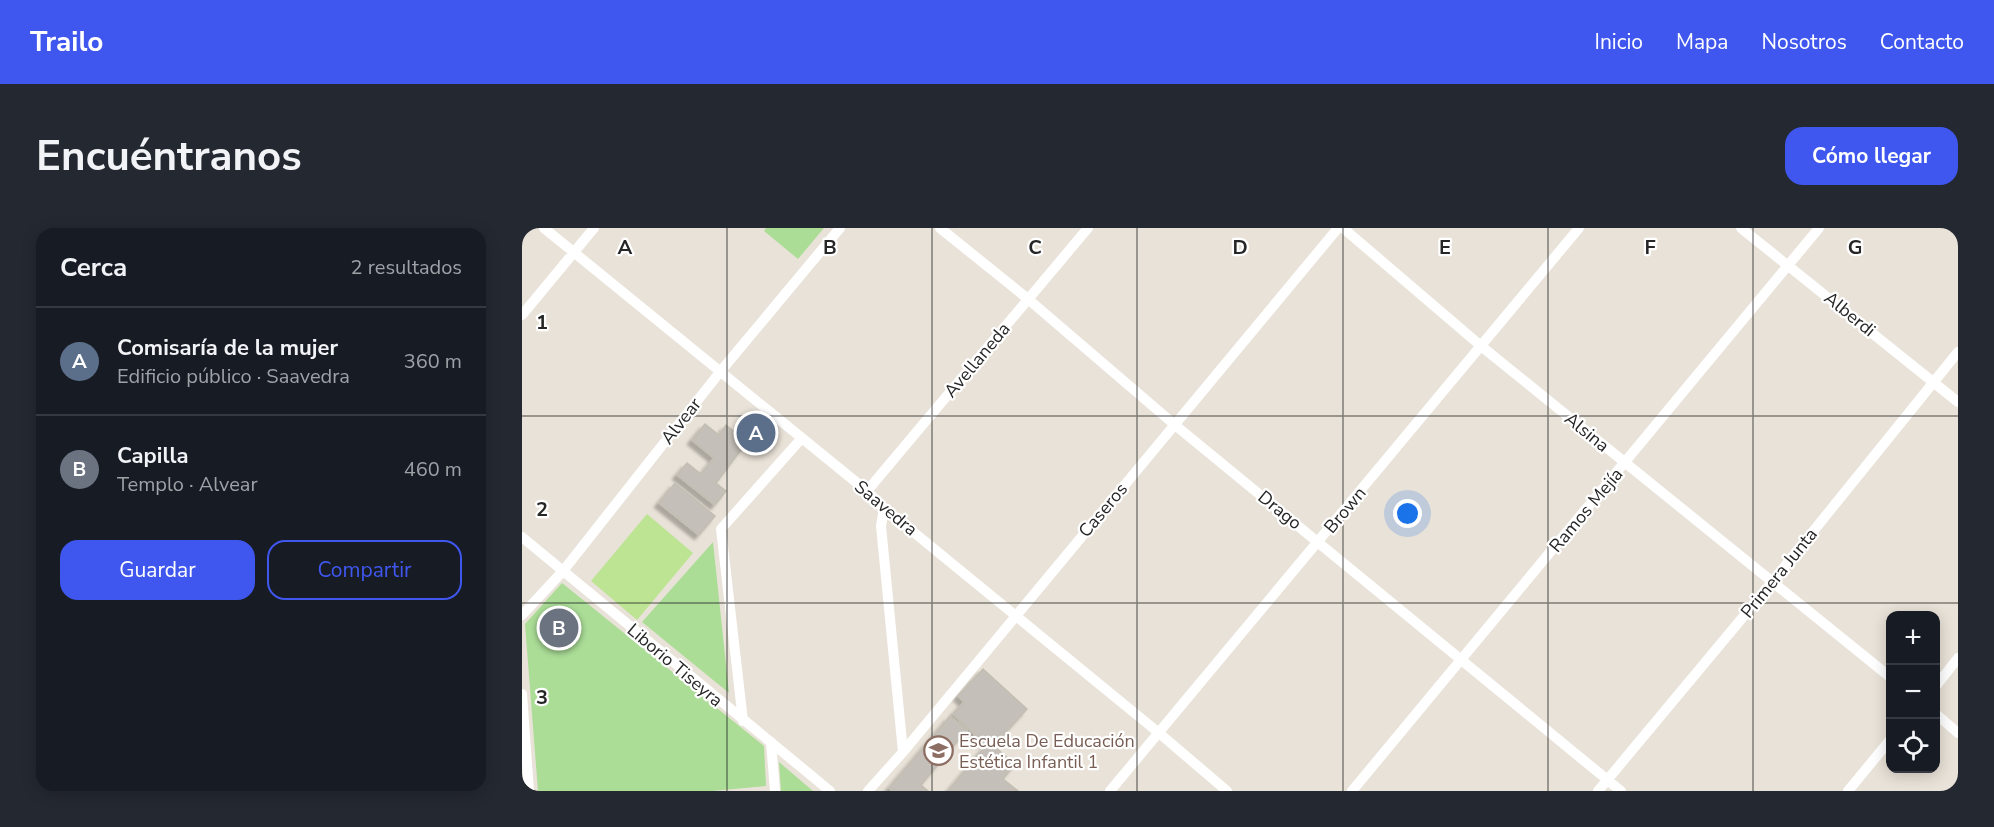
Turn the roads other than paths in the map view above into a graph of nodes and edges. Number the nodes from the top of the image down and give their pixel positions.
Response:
1 (544, 228) edge
2 (594, 228) edge
3 (840, 228) edge
4 (940, 228) edge
5 (1088, 228) edge
6 (1338, 228) edge
7 (1343, 228) edge
8 (1579, 228) edge
9 (1741, 228) edge
10 (1819, 228) edge
11 (574, 253) junction
12 (1788, 265) junction
13 (1028, 299) junction
14 (522, 315) edge
15 (1481, 346) junction
16 (1958, 352) edge
17 (720, 372) junction
18 (1934, 381) junction
19 (1958, 402) edge
20 (1174, 425) junction
21 (801, 439) junction
22 (1625, 463) junction
23 (867, 491) junction
24 (884, 508) junction
25 (522, 537) edge
26 (1318, 541) junction
27 (562, 571) junction
28 (1773, 581) junction
29 (1015, 614) junction
30 (522, 615) edge
31 (1958, 658) edge
32 (1461, 660) junction
33 (1886, 674) edge
34 (1940, 680) edge
35 (522, 694) edge
36 (1940, 718) edge
37 (743, 721) junction
38 (1160, 733) junction
39 (1958, 733) edge
40 (771, 742) junction
41 (1886, 745) edge
42 (903, 752) junction
43 (1607, 780) junction
44 (529, 791) edge
45 (775, 791) edge
46 (830, 791) edge
47 (868, 791) edge
48 (1110, 791) edge
49 (1227, 791) edge
50 (1352, 791) edge
51 (1598, 791) edge
52 (1621, 791) edge
53 (1848, 791) edge

1 - 11 street, Saavedra
2 - 11 street
3 - 17 street, Alvear
4 - 13 street, Drago
5 - 13 street, Avellaneda
6 - 20 street, Caseros
7 - 15 street, Alsina
8 - 15 street, Brown
9 - 12 street, Alberdi
10 - 12 street, Ramos Mejía
11 - 14 street
11 - 17 street, Saavedra
12 - 18 street, Alberdi
12 - 22 street, Ramos Mejía
13 - 20 street, Drago
13 - 23 street, Avellaneda
15 - 22 street, Alsina
15 - 26 street, Brown
16 - 18 street, Primera Junta
17 - 21 street, Saavedra
17 - 27 street, Alvear
18 - 19 street, Alberdi
18 - 28 street, Primera Junta
20 - 26 street, Drago
20 - 29 street, Caseros
21 - 23 street, Saavedra
21 - 37 street
22 - 28 street, Alsina
22 - 32 street, Ramos Mejía
23 - 24 street, Saavedra
24 - 29 street, Saavedra
24 - 42 street
25 - 27 street, Liborio Tiseyra
26 - 32 street, Drago
26 - 38 street, Brown
27 - 30 street, Alvear
27 - 37 street, Liborio Tiseyra
28 - 33 street, Alsina
28 - 43 street, Primera Junta
29 - 38 street, Saavedra
29 - 42 street, Caseros
31 - 34 street
32 - 43 street, Drago
32 - 50 street, Ramos Mejía
35 - 44 street
36 - 39 street
37 - 40 street, Liborio Tiseyra
38 - 48 street, Brown
38 - 49 street, Saavedra
40 - 45 street
40 - 46 street, Liborio Tiseyra
41 - 53 street
42 - 47 street, Caseros
43 - 51 street, Primera Junta
43 - 52 street, Drago

